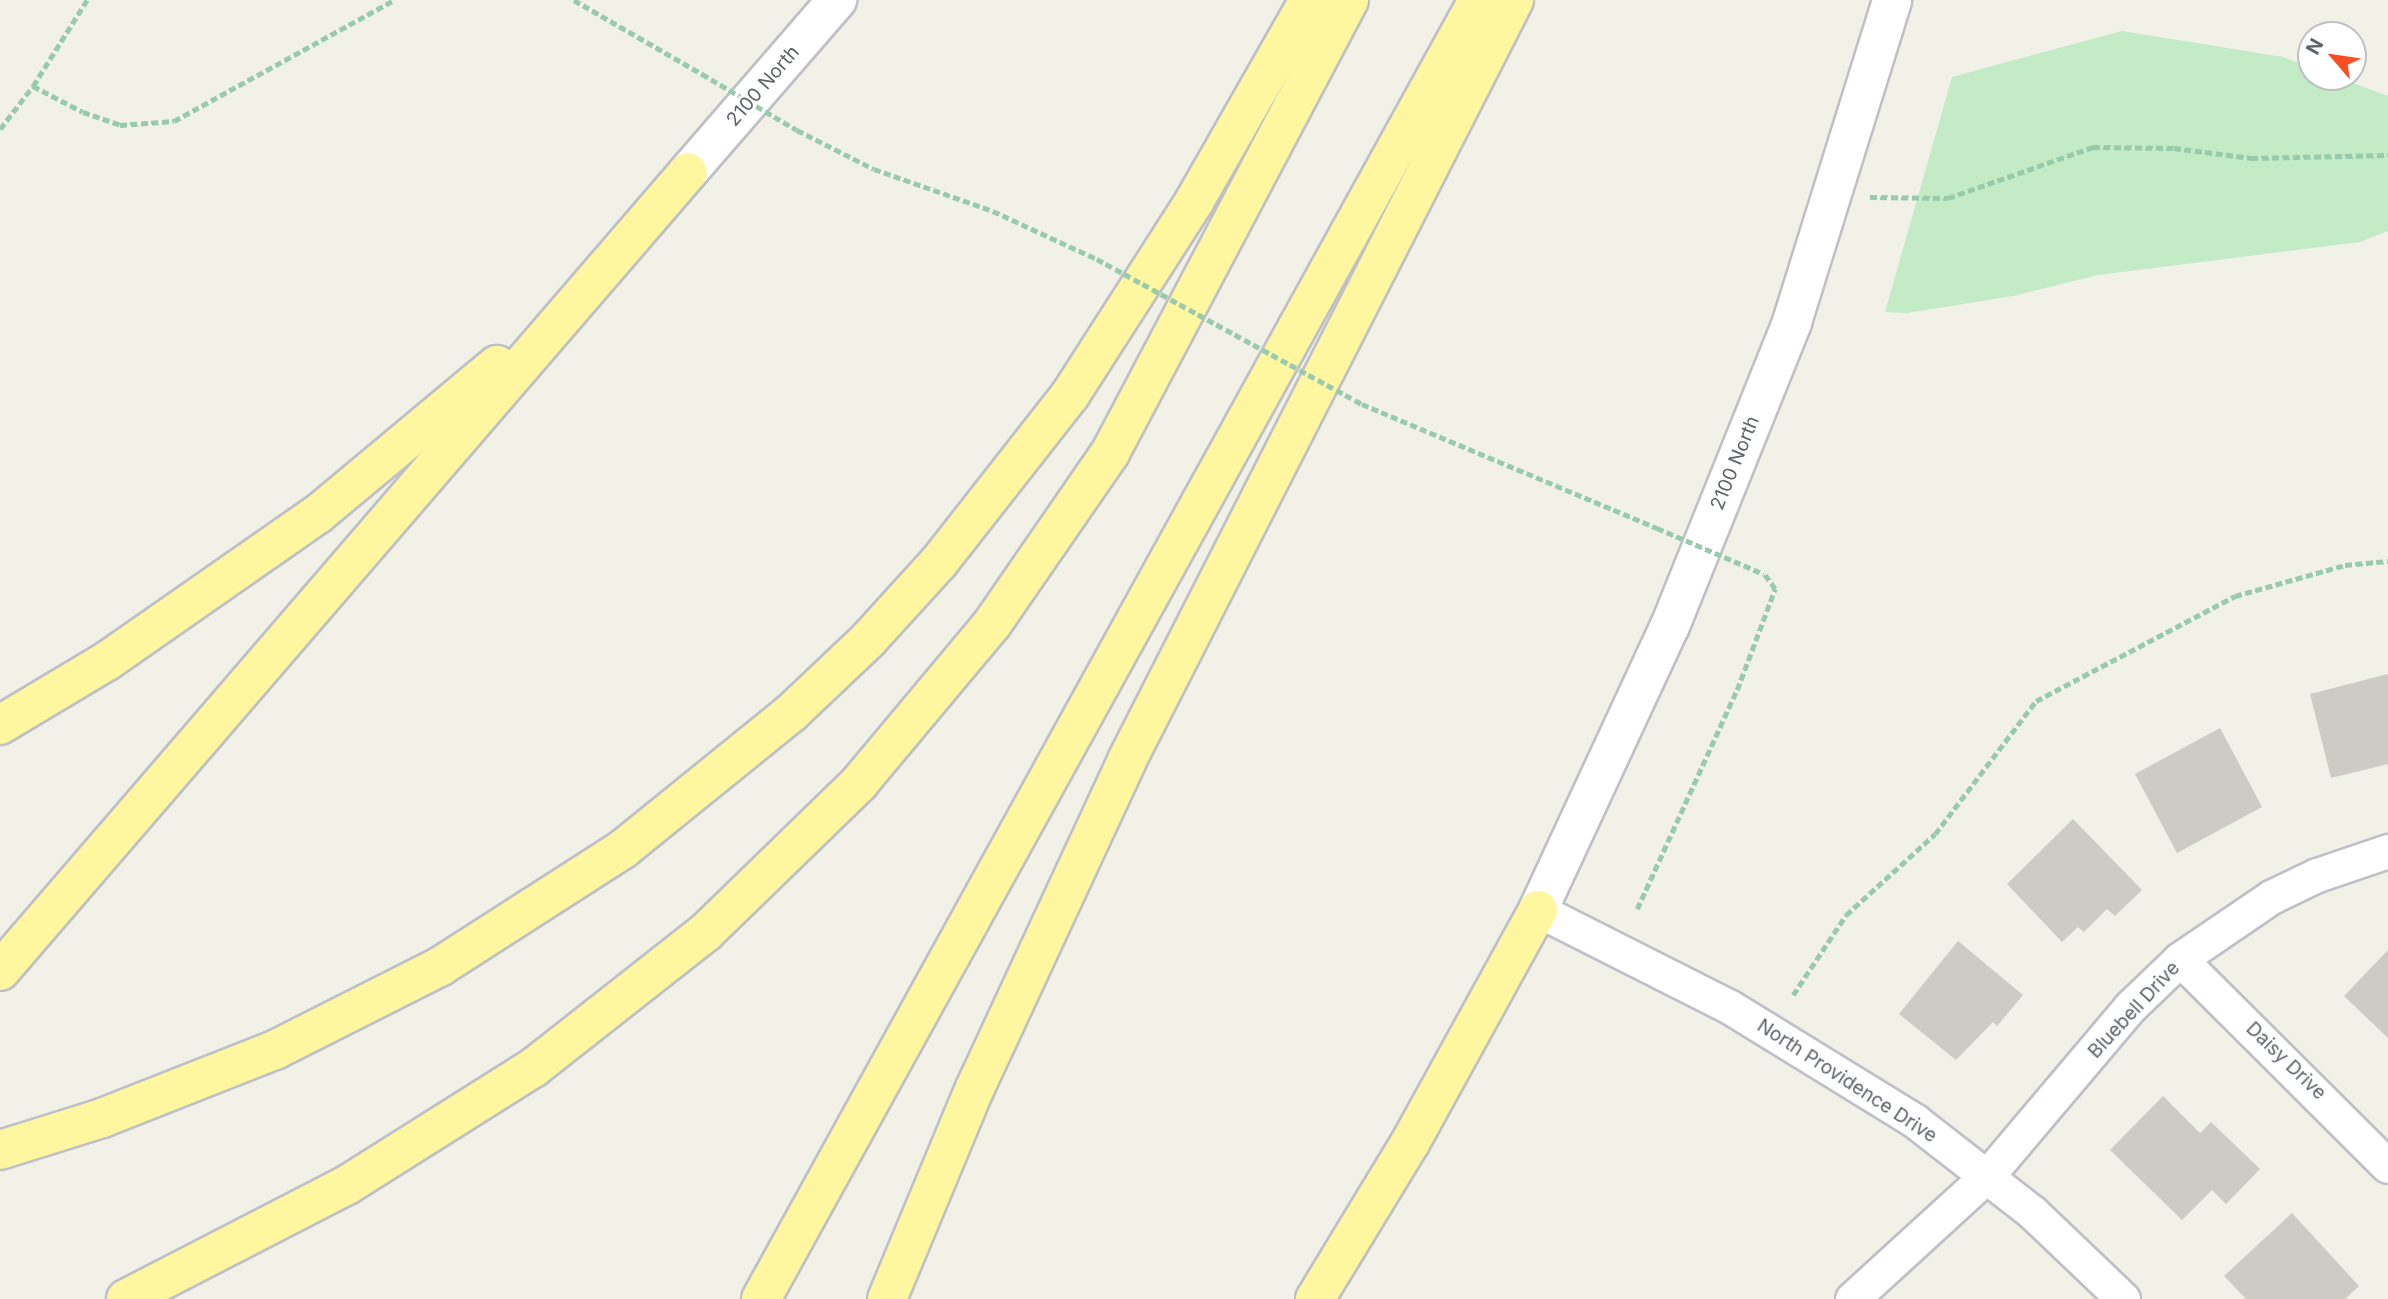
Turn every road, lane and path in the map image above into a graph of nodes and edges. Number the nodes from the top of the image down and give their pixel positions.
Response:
1 (87, 0) edge
2 (394, 0) edge
3 (574, 0) edge
4 (837, 0) edge
5 (1309, 0) edge
6 (1349, 0) edge
7 (1478, 0) edge
8 (1514, 0) edge
9 (1892, 0) edge
10 (33, 86) junction
11 (0, 129) edge
12 (2388, 155) edge
13 (688, 173) junction
14 (1831, 197) junction
15 (2388, 561) edge
16 (0, 724) edge
17 (2388, 851) edge
18 (1637, 909) dead end
19 (1538, 910) junction
20 (2180, 959) junction
21 (0, 971) edge
22 (1793, 995) dead end
23 (0, 1150) edge
24 (2388, 1166) edge
25 (1988, 1175) junction
26 (126, 1299) edge
27 (761, 1299) edge
28 (887, 1299) edge
29 (1315, 1299) edge
30 (1852, 1299) edge
31 (2123, 1299) edge

1 - 10 path
2 - 10 path
3 - 18 path, bridge
4 - 13 main road, 2100 North
5 - 23 highway
6 - 26 highway
7 - 27 highway
8 - 28 highway
9 - 14 main road, 2100 North
10 - 11 path
12 - 14 path
13 - 16 highway
13 - 21 highway
14 - 19 main road, 2100 North
15 - 22 path
17 - 20 street, Bluebell Drive
19 - 25 street, North Providence Drive
19 - 29 highway
20 - 24 street, Daisy Drive
20 - 25 street, Bluebell Drive
25 - 30 street, Bluebell Drive
25 - 31 street, North Providence Drive

